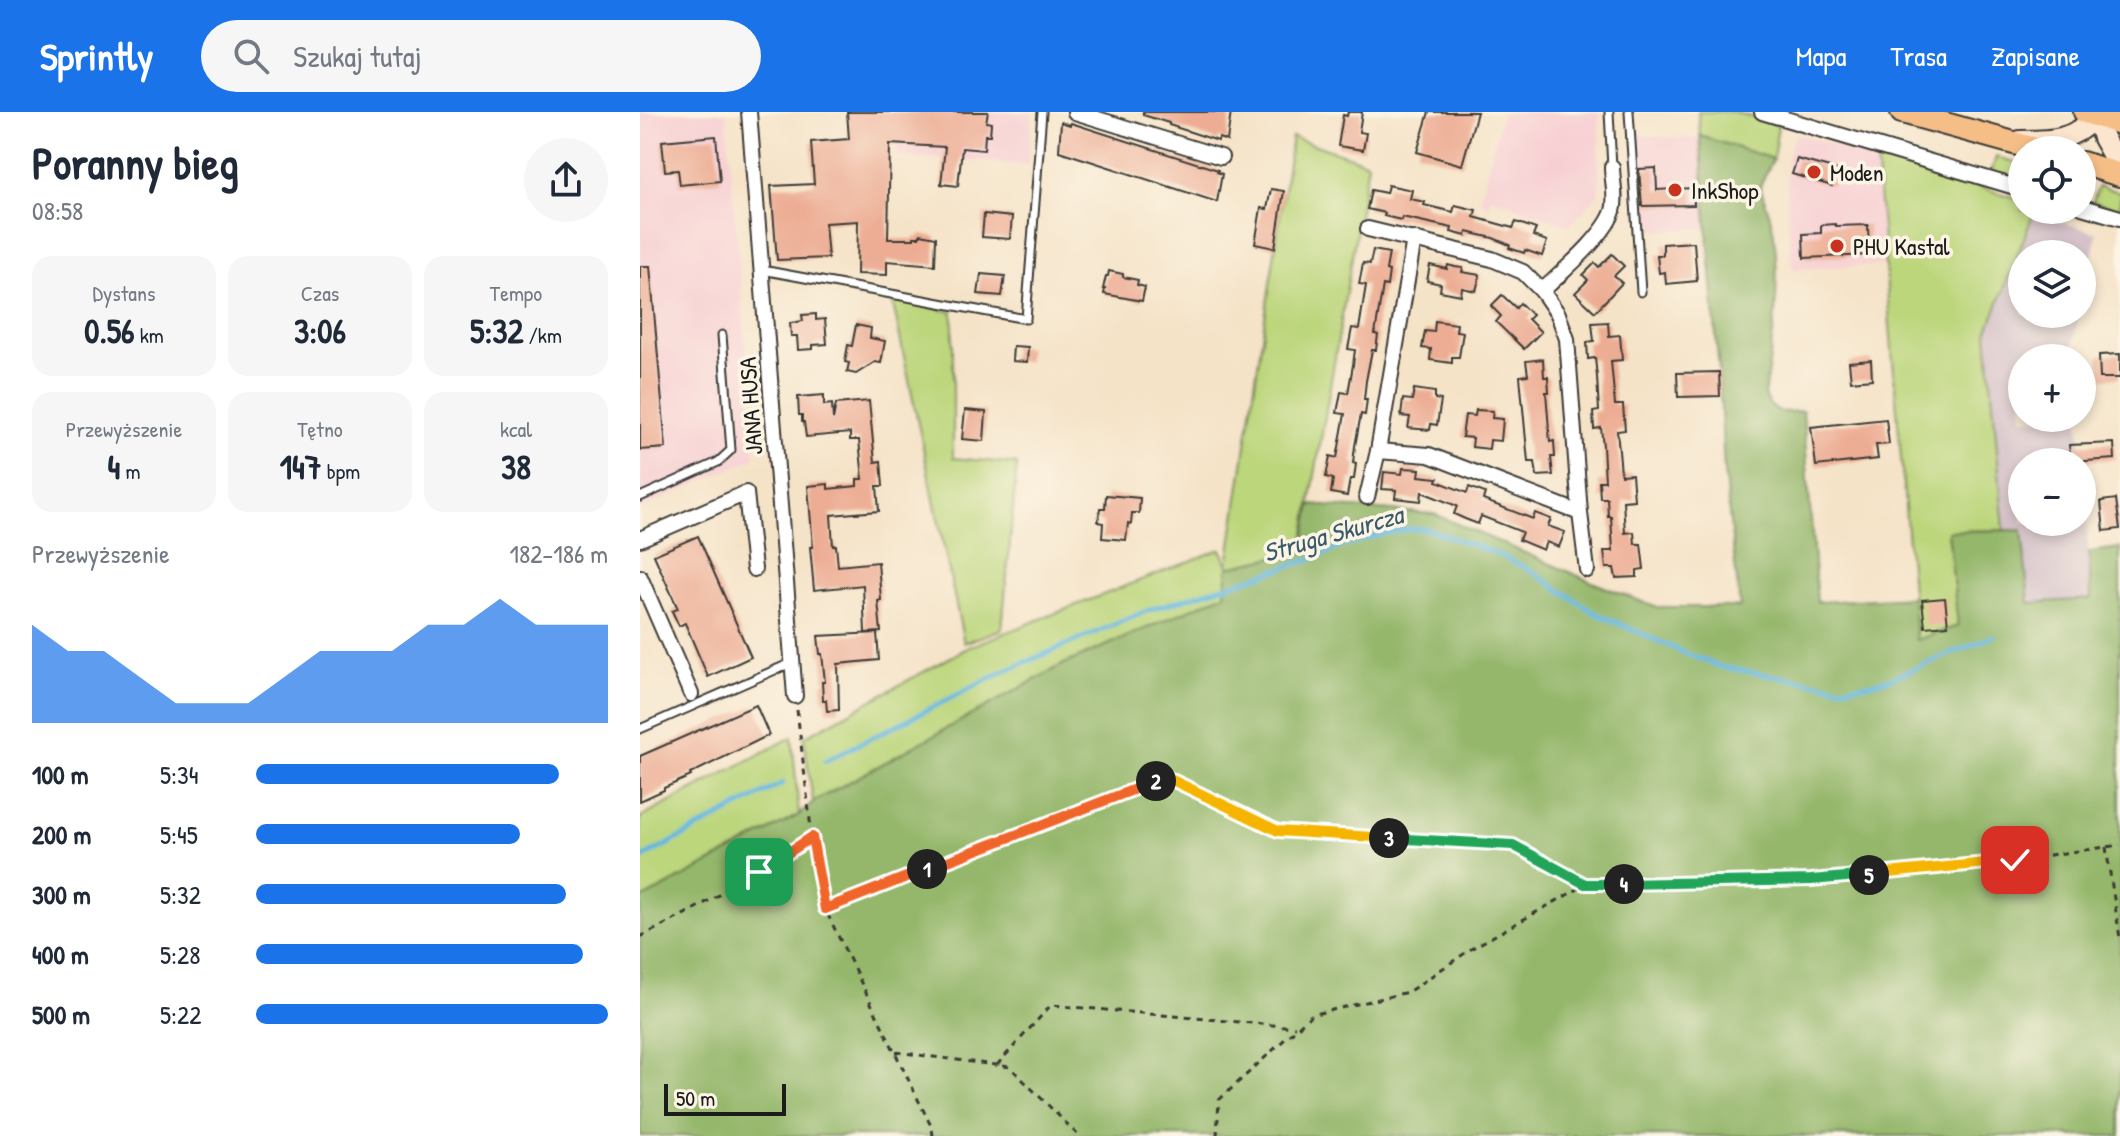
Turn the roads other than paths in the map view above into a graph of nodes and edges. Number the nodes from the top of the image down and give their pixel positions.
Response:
1 (749, 112) edge
2 (1042, 112) edge
3 (1075, 112) edge
4 (1609, 112) edge
5 (1629, 112) edge
6 (1762, 112) edge
7 (1902, 112) edge
8 (2093, 113) edge
9 (1786, 115) edge
10 (2120, 123) edge
11 (2067, 136) edge
12 (2008, 140) edge
13 (1221, 157) dead end
14 (1612, 167) joint
15 (2096, 167) edge
16 (2120, 168) edge
17 (2120, 175) edge
18 (2008, 185) edge
19 (2096, 211) edge
20 (2120, 218) edge
21 (1368, 229) dead end
22 (1414, 239) junction
23 (762, 270) junction
24 (1542, 291) junction
25 (1641, 292) dead end
26 (722, 335) dead end
27 (1378, 451) junction
28 (640, 497) edge
29 (1367, 497) dead end
30 (1580, 513) junction
31 (640, 539) edge
32 (754, 569) dead end
33 (1587, 570) dead end
34 (640, 577) edge
35 (791, 663) junction
36 (691, 694) dead end
37 (795, 696) road end
38 (640, 729) edge

1 - 23 street, JANA HUSA
2 - 23 lane
3 - 13 street
4 - 14 lane
5 - 25 lane
6 - 9 street
7 - 12 main road
8 - 10 main road
8 - 11 street
8 - 16 street
9 - 18 street
14 - 24 street
15 - 17 main road
19 - 20 street
21 - 22 street
22 - 24 street
22 - 27 street
23 - 35 street, JANA HUSA
24 - 30 street
26 - 28 lane
27 - 29 street
27 - 30 street
30 - 33 street
31 - 32 street
34 - 36 street
35 - 37 street, JANA HUSA
35 - 38 lane

